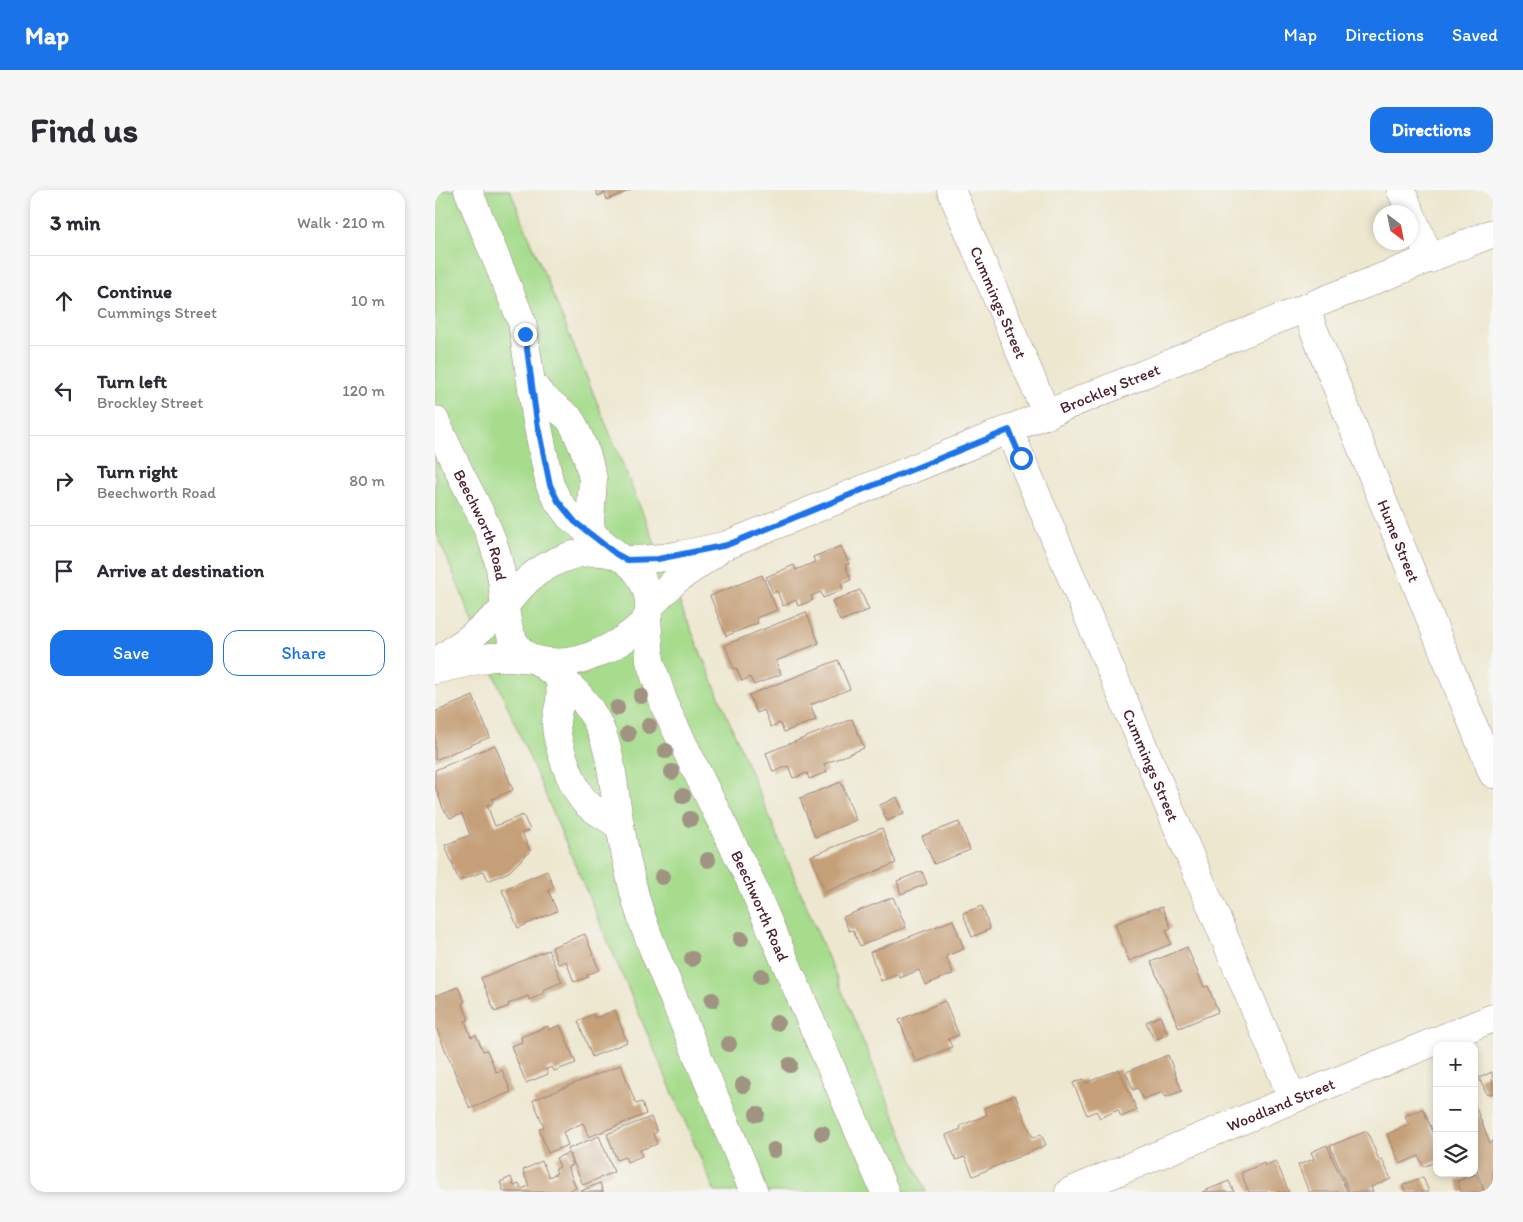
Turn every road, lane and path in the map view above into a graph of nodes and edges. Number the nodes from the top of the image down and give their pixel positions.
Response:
1 (951, 190) edge
2 (1401, 190) edge
3 (467, 191) edge
4 (1493, 233) edge
5 (1430, 259) junction
6 (1305, 308) junction
7 (532, 384) junction
8 (1047, 415) junction
9 (435, 420) edge
10 (1009, 430) junction
11 (592, 536) junction
12 (727, 545) junction
13 (621, 557) junction
14 (505, 607) junction
15 (648, 612) junction
16 (534, 660) junction
17 (435, 663) edge
18 (435, 670) edge
19 (560, 678) junction
20 (1493, 774) edge
21 (620, 826) junction
22 (1493, 1018) edge
23 (1293, 1099) junction
24 (754, 1192) edge
25 (885, 1192) edge
26 (1069, 1192) edge

1 - 8 main road, Cummings Street
2 - 5 main road
3 - 7 main road
4 - 5 main road, Brockley Street
5 - 6 main road, Brockley Street
6 - 8 main road, Brockley Street
6 - 20 main road, Hume Street
7 - 11 main road
7 - 11 main road
8 - 10 main road, Brockley Street
9 - 14 main road, Beechworth Road
10 - 12 main road, Brockley Street
10 - 23 main road, Cummings Street
11 - 13 main road
12 - 13 main road, Brockley Street
12 - 15 main road, Brockley Street
13 - 14 main road
13 - 15 main road
14 - 16 main road
14 - 17 main road
15 - 16 main road
15 - 25 main road, Beechworth Road
16 - 18 main road
16 - 19 main road
19 - 21 main road
19 - 21 main road
21 - 24 main road
22 - 23 main road, Woodland Street
23 - 26 main road, Woodland Street

